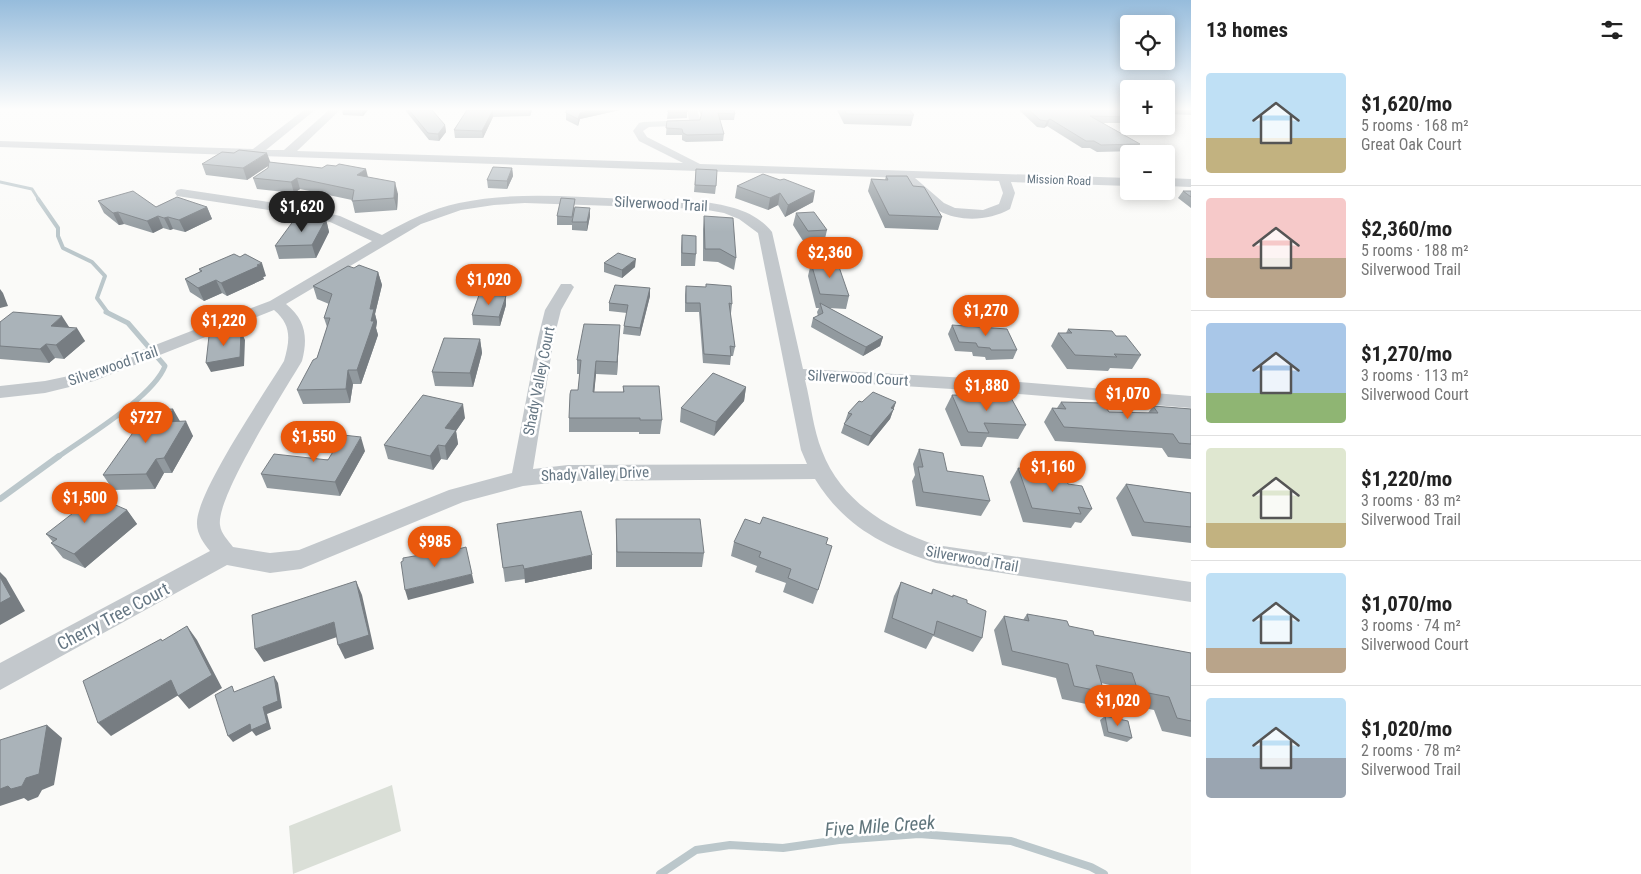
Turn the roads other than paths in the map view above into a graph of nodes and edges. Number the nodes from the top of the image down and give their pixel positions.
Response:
1 (217, 151) edge
2 (290, 151) edge
3 (670, 151) edge
4 (256, 152) joint
5 (288, 153) junction
6 (699, 167) junction
7 (906, 175) junction
8 (1004, 178) junction
9 (1120, 182) edge
10 (1175, 182) edge
11 (1191, 183) edge
12 (181, 193) dead end
13 (382, 240) junction
14 (566, 287) dead end
15 (276, 304) junction
16 (795, 374) junction
17 (0, 392) edge
18 (1191, 402) edge
19 (819, 471) junction
20 (523, 478) junction
21 (225, 554) junction
22 (1191, 592) edge
23 (0, 677) edge

1 - 4 street, Mission Road
2 - 5 street
3 - 6 street
4 - 5 street, Mission Road
5 - 6 street, Mission Road
6 - 7 street, Mission Road
7 - 8 street, Mission Road
7 - 8 street
8 - 9 street, Mission Road
10 - 11 street
12 - 13 street
13 - 15 street, Silverwood Trail
13 - 16 street, Silverwood Trail
14 - 20 street, Shady Valley Court
15 - 17 street, Silverwood Trail
15 - 21 street
16 - 18 street, Silverwood Court
16 - 19 street, Silverwood Trail
19 - 20 street, Shady Valley Drive
19 - 22 street, Silverwood Trail
20 - 21 street, Shady Valley Drive
21 - 23 street, Cherry Tree Court

